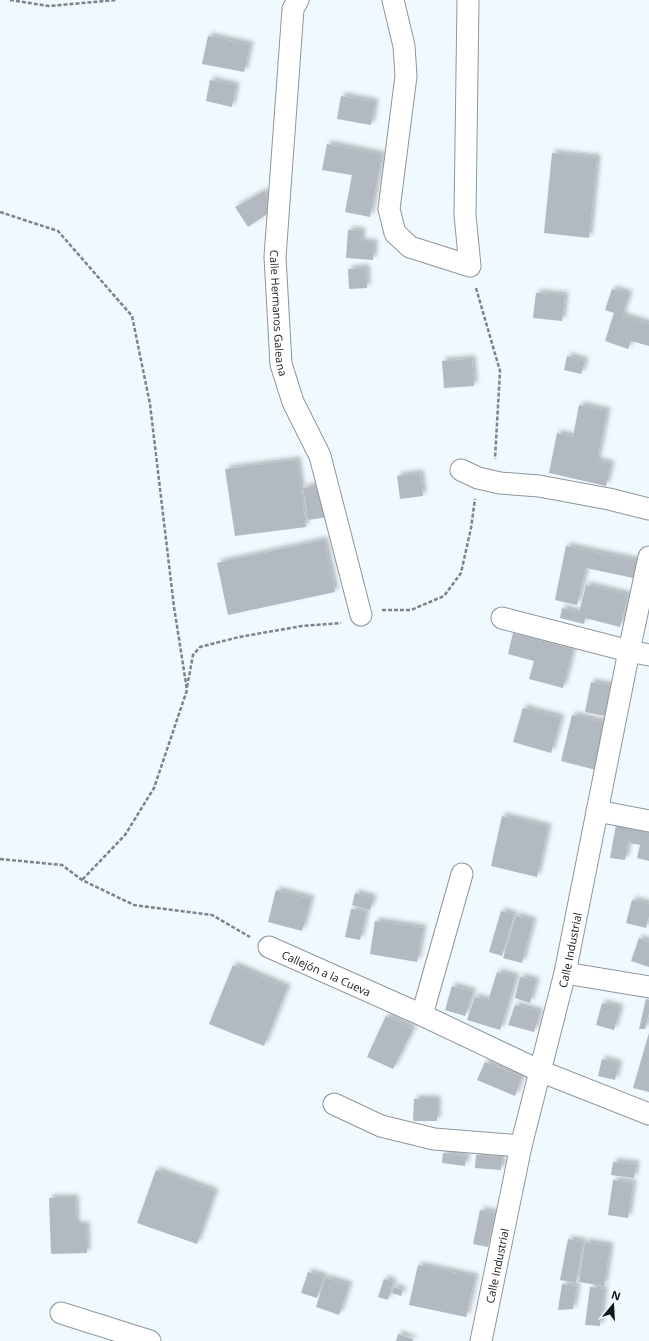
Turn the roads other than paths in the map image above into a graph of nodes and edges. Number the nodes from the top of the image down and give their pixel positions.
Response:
1 (298, 0) edge
2 (393, 0) edge
3 (468, 0) edge
4 (469, 474) road end
5 (649, 510) edge
6 (649, 557) edge
7 (362, 615) road end
8 (502, 618) dead end
9 (628, 651) junction
10 (649, 655) edge
11 (597, 811) junction
12 (649, 821) edge
13 (462, 874) dead end
14 (269, 947) road end
15 (565, 973) junction
16 (649, 987) edge
17 (422, 1015) junction
18 (540, 1070) junction
19 (334, 1104) dead end
20 (649, 1114) edge
21 (520, 1146) junction
22 (61, 1313) dead end
23 (150, 1341) edge
24 (481, 1341) edge

1 - 7 street, Calle Hermanos Galeana
2 - 3 street
4 - 5 street
6 - 9 street, Calle Industrial
8 - 9 street
9 - 10 street
9 - 11 street, Calle Industrial
11 - 12 street
11 - 15 street, Calle Industrial
13 - 17 street
14 - 17 street, Callejón a la Cueva
15 - 16 street
15 - 18 street, Calle Industrial
17 - 18 street, Callejón a la Cueva
18 - 20 street, Callejón a la Cueva
18 - 21 street, Calle Industrial
19 - 21 street
21 - 24 street, Calle Industrial
22 - 23 street

